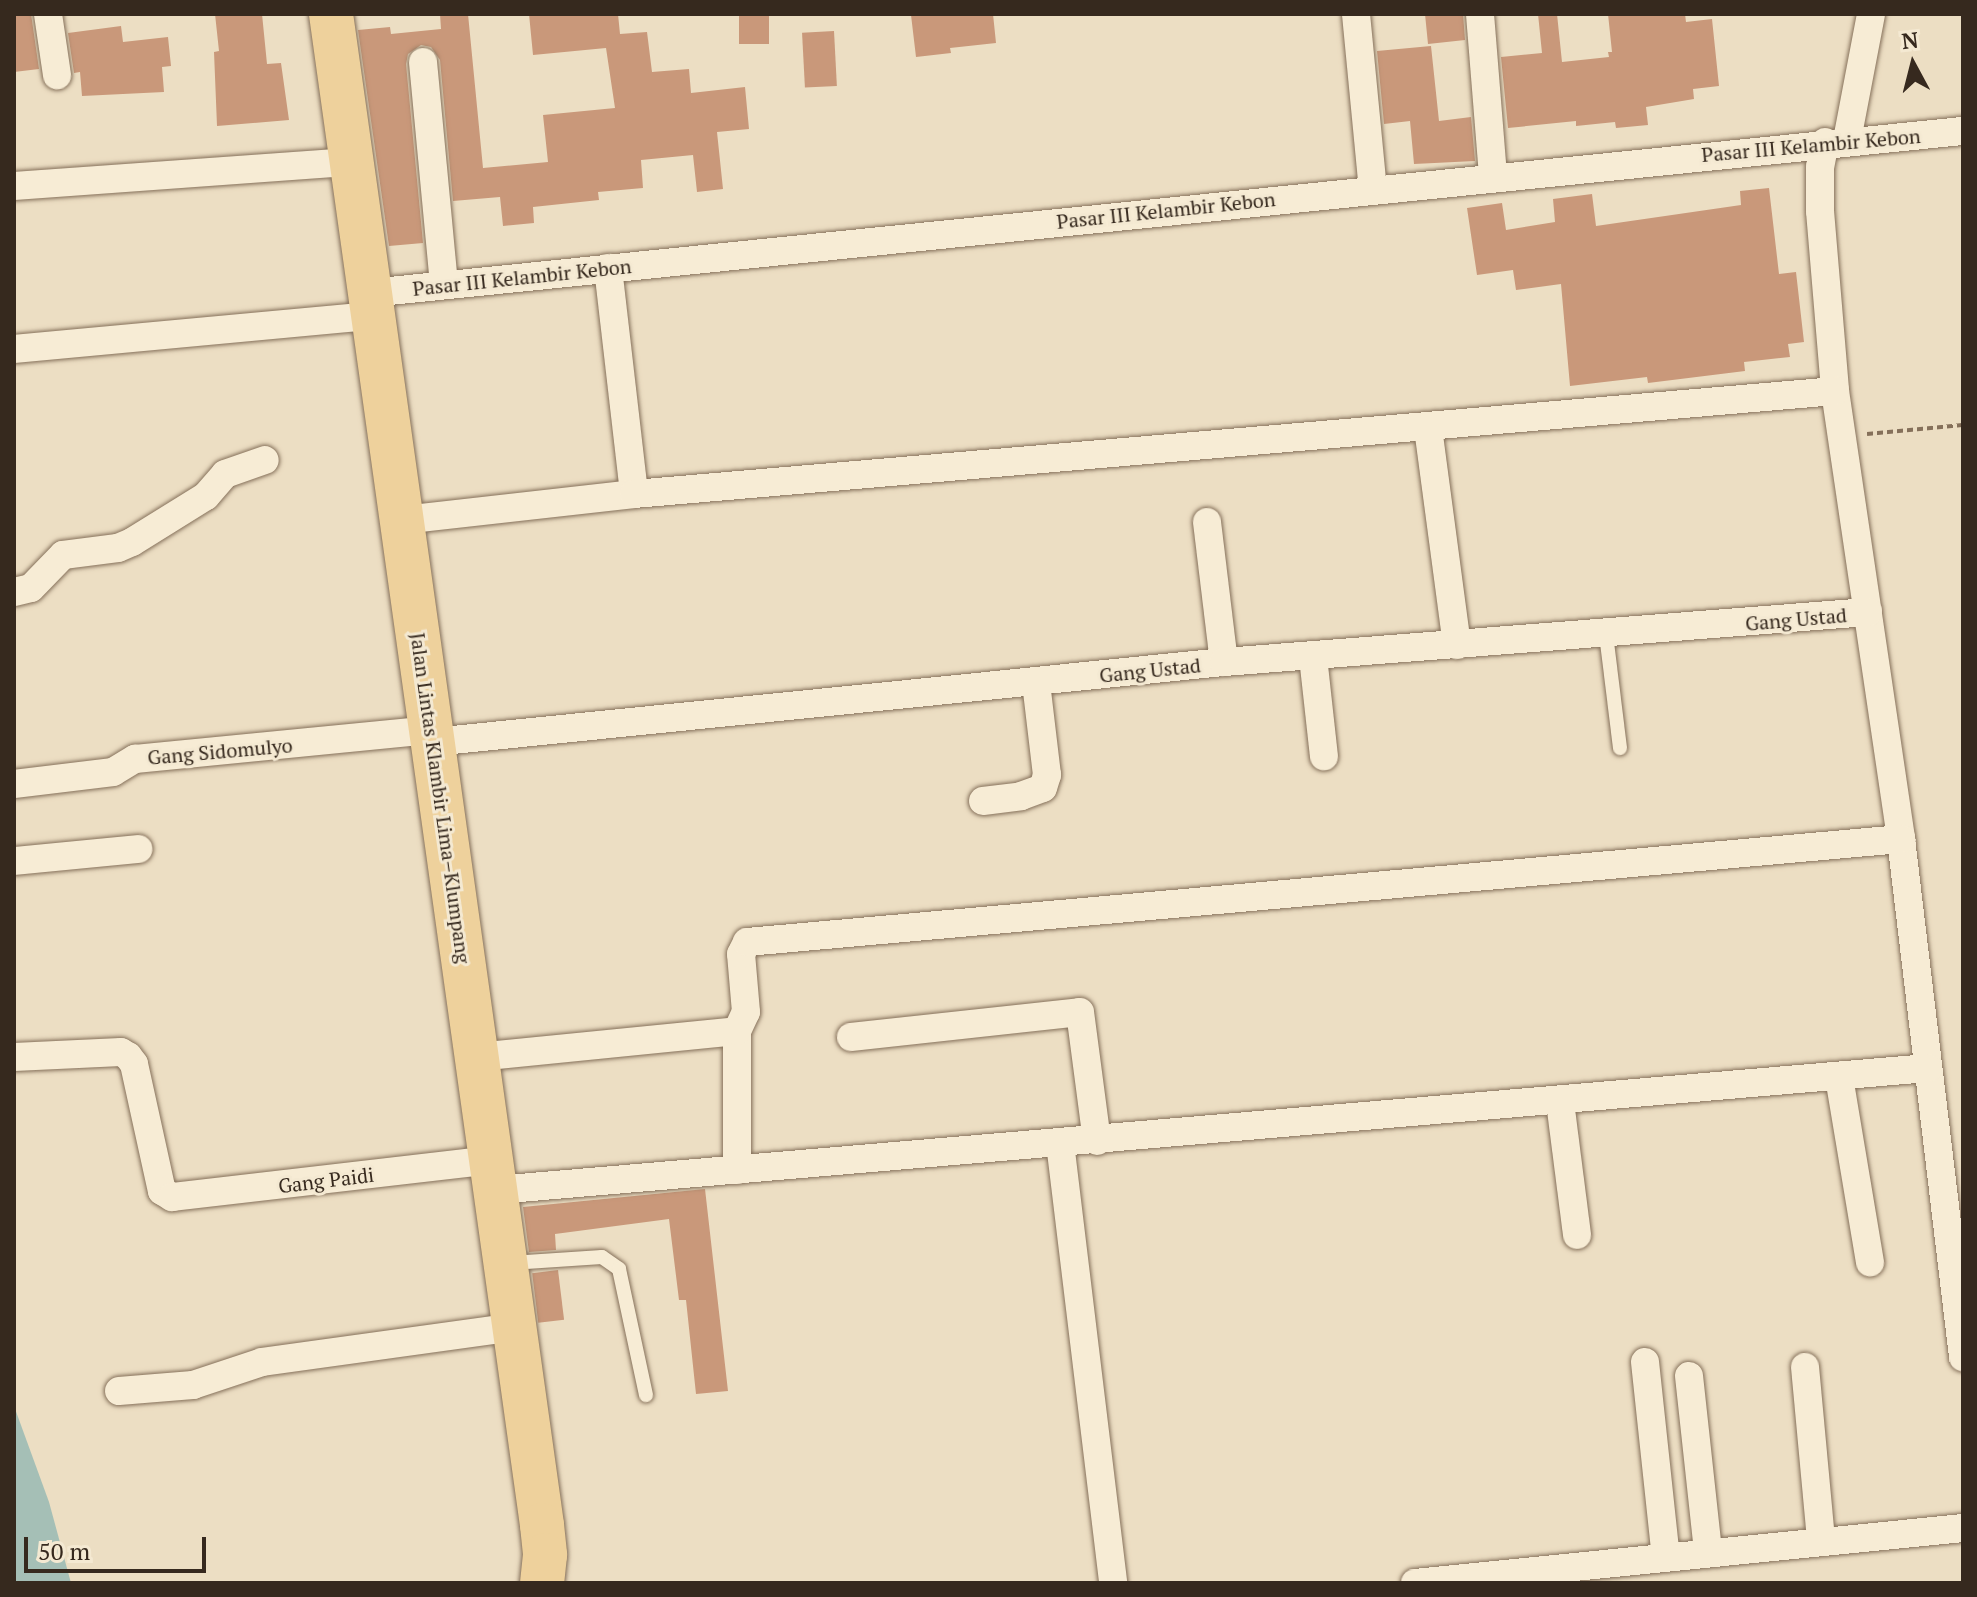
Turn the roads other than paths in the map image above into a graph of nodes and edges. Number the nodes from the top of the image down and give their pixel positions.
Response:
1 (48, 14) edge
2 (331, 14) edge
3 (1356, 14) edge
4 (1480, 14) edge
5 (1871, 14) edge
6 (423, 62) dead end
7 (57, 75) dead end
8 (1963, 131) edge
9 (1836, 141) junction
10 (350, 162) junction
11 (1493, 177) junction
12 (14, 186) edge
13 (1373, 189) junction
14 (608, 268) junction
15 (444, 285) junction
16 (372, 304) junction
17 (14, 349) edge
18 (1835, 391) junction
19 (1428, 428) junction
20 (265, 460) dead end
21 (634, 494) junction
22 (402, 520) junction
23 (1207, 522) dead end
24 (14, 592) edge
25 (1868, 612) junction
26 (1606, 634) junction
27 (1457, 645) junction
28 (1313, 657) junction
29 (1224, 662) junction
30 (1036, 683) junction
31 (432, 736) junction
32 (1620, 748) dead end
33 (1324, 756) dead end
34 (14, 784) edge
35 (983, 801) dead end
36 (1901, 839) junction
37 (138, 849) dead end
38 (14, 861) edge
39 (737, 1031) junction
40 (851, 1037) dead end
41 (14, 1057) edge
42 (477, 1057) junction
43 (1928, 1068) junction
44 (1839, 1077) junction
45 (1560, 1102) junction
46 (1097, 1141) junction
47 (1060, 1143) junction
48 (737, 1170) junction
49 (494, 1175) junction
50 (1577, 1235) dead end
51 (1870, 1262) dead end
52 (506, 1264) junction
53 (515, 1327) junction
54 (1963, 1357) edge
55 (1645, 1362) dead end
56 (1805, 1367) dead end
57 (1689, 1376) dead end
58 (119, 1391) dead end
59 (646, 1395) dead end
60 (1963, 1528) edge
61 (1821, 1540) junction
62 (1708, 1552) junction
63 (1666, 1557) junction
64 (542, 1583) edge
65 (1113, 1583) edge
66 (1415, 1583) edge

1 - 7 street
2 - 10 main road, Jalan Lintas Klambir Lima–Klumpang
3 - 13 street
4 - 11 street
5 - 9 street
6 - 15 street
8 - 9 street, Pasar III Kelambir Kebon
9 - 11 street, Pasar III Kelambir Kebon
9 - 18 street
10 - 12 street
10 - 16 main road, Jalan Lintas Klambir Lima–Klumpang
11 - 13 street, Pasar III Kelambir Kebon
13 - 14 street, Pasar III Kelambir Kebon
14 - 15 street, Pasar III Kelambir Kebon
14 - 21 street
15 - 16 street, Pasar III Kelambir Kebon
16 - 17 street
16 - 22 main road, Jalan Lintas Klambir Lima–Klumpang
18 - 19 street
18 - 25 street
19 - 21 street
19 - 27 street
20 - 24 street
21 - 22 street
22 - 31 main road, Jalan Lintas Klambir Lima–Klumpang
23 - 29 street
25 - 26 street, Gang Ustad
25 - 36 street
26 - 27 street, Gang Ustad
26 - 32 lane
27 - 28 street, Gang Ustad
28 - 29 street, Gang Ustad
28 - 33 street
29 - 30 street, Gang Ustad
30 - 31 street, Gang Ustad
30 - 35 street
31 - 34 street, Gang Sidomulyo
31 - 42 main road, Jalan Lintas Klambir Lima–Klumpang
36 - 39 street
36 - 43 street
37 - 38 street
39 - 42 street
39 - 48 street
40 - 46 street
41 - 49 street, Gang Paidi
42 - 49 main road, Jalan Lintas Klambir Lima–Klumpang
43 - 44 street, Gang Paidi
43 - 54 street
44 - 45 street, Gang Paidi
44 - 51 street
45 - 46 street, Gang Paidi
45 - 50 street
46 - 47 street, Gang Paidi
47 - 48 street, Gang Paidi
47 - 65 street
48 - 49 street, Gang Paidi
49 - 52 main road, Jalan Lintas Klambir Lima–Klumpang
52 - 53 main road, Jalan Lintas Klambir Lima–Klumpang
52 - 59 lane
53 - 58 street
53 - 64 main road, Jalan Lintas Klambir Lima–Klumpang
55 - 63 street
56 - 61 street
57 - 62 street
60 - 61 street
61 - 62 street
62 - 63 street
63 - 66 street

